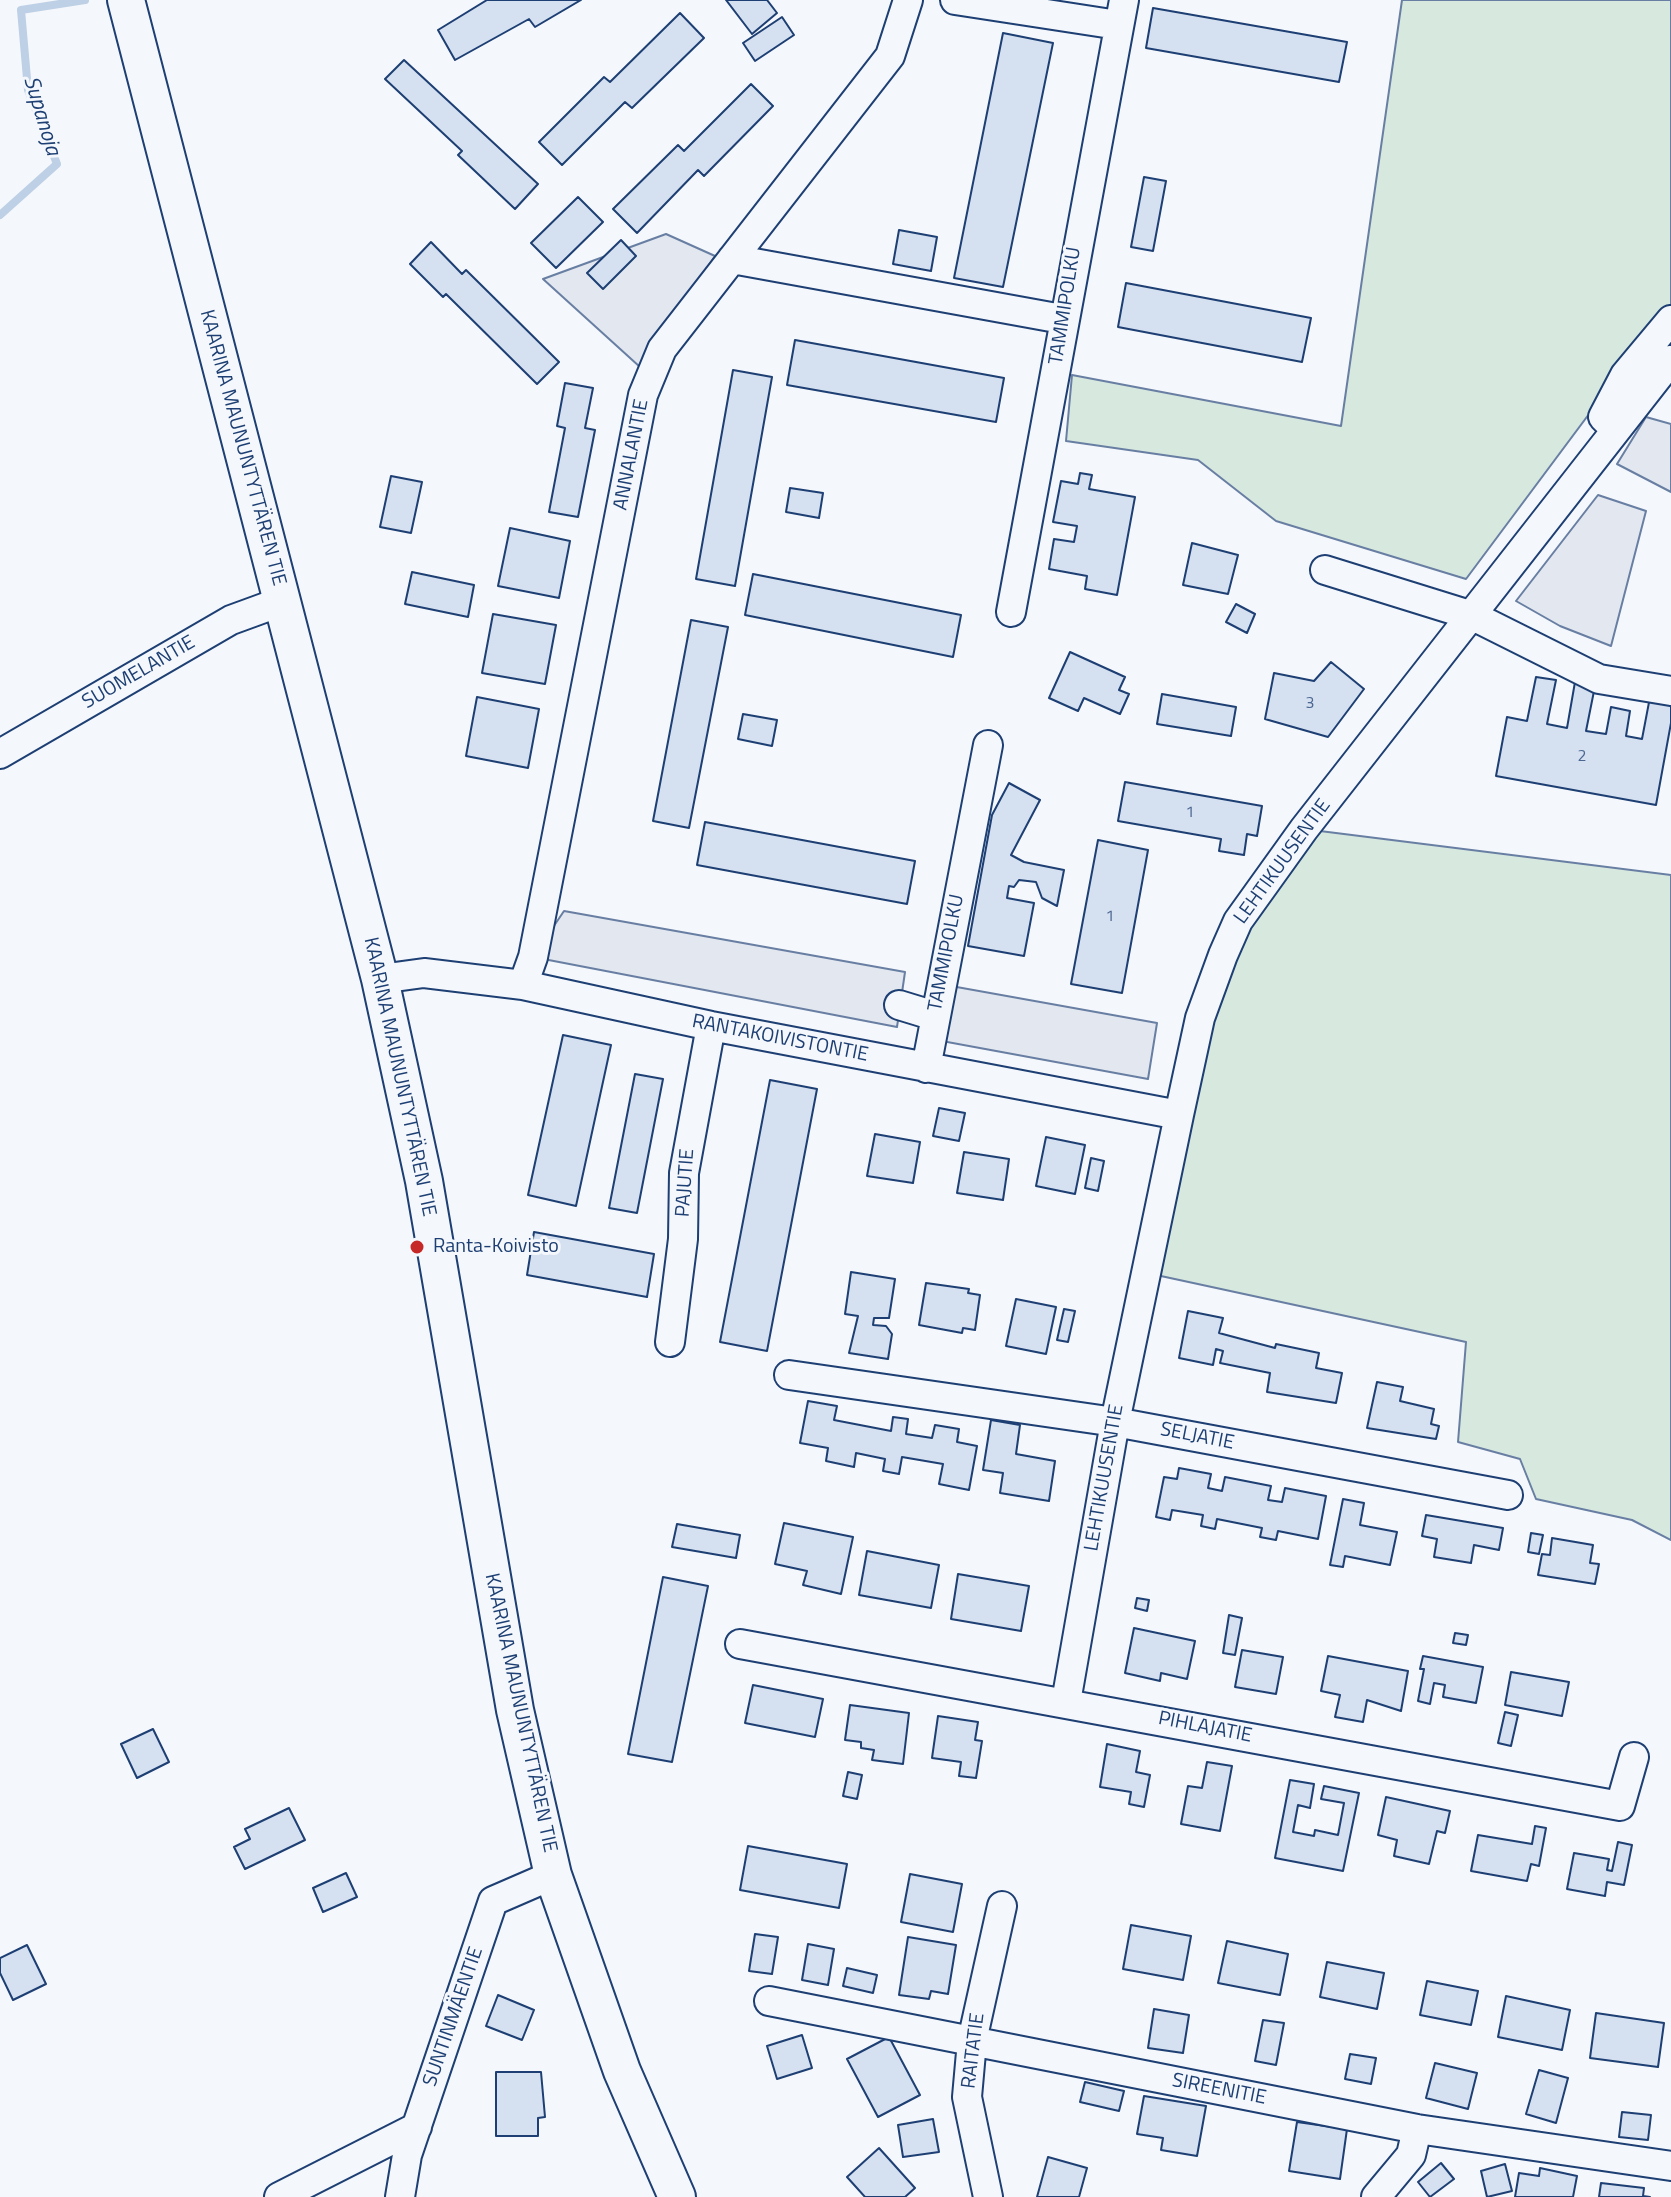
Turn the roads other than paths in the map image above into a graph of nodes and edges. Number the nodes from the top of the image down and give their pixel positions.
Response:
1 (126, 0) edge
2 (908, 0) edge
3 (955, 0) edge
4 (1121, 12) edge
5 (732, 259) junction
6 (1062, 319) junction
7 (1671, 320) edge
8 (1671, 360) edge
9 (1616, 430) junction
10 (1325, 570) dead end
11 (283, 601) junction
12 (1011, 612) dead end
13 (1473, 616) junction
14 (1671, 691) edge
15 (988, 745) dead end
16 (0, 754) edge
17 (380, 979) junction
18 (523, 985) junction
19 (899, 1005) dead end
20 (935, 1016) junction
21 (711, 1026) junction
22 (926, 1068) junction
23 (1179, 1115) junction
24 (670, 1342) dead end
25 (789, 1375) dead end
26 (1115, 1422) junction
27 (1508, 1495) dead end
28 (740, 1644) dead end
29 (1066, 1702) junction
30 (1634, 1757) dead end
31 (553, 1875) junction
32 (1002, 1906) dead end
33 (769, 2001) dead end
34 (972, 2041) junction
35 (417, 2127) junction
36 (1417, 2129) junction
37 (1671, 2166) edge
38 (279, 2197) edge
39 (400, 2197) edge
40 (677, 2197) edge
41 (988, 2197) edge
42 (1376, 2197) edge

1 - 11 main road, KAARINA MAUNUNTYTTÄREN TIE
2 - 5 street, ANNALANTIE
3 - 4 street
4 - 6 street, TAMMIPOLKU
5 - 6 street
5 - 18 street, ANNALANTIE
6 - 12 street, TAMMIPOLKU
7 - 9 street
8 - 9 street, LEHTIKUUSENTIE
9 - 13 street, LEHTIKUUSENTIE
10 - 13 street
11 - 16 street, SUOMELANTIE
11 - 17 main road, KAARINA MAUNUNTYTTÄREN TIE
13 - 14 street
13 - 23 street, LEHTIKUUSENTIE
15 - 20 street, TAMMIPOLKU
17 - 18 street, RANTAKOIVISTONTIE
17 - 31 main road, KAARINA MAUNUNTYTTÄREN TIE
18 - 21 street, RANTAKOIVISTONTIE
19 - 20 street
20 - 22 street, TAMMIPOLKU
21 - 22 street, RANTAKOIVISTONTIE
21 - 24 street, PAJUTIE
22 - 23 street, RANTAKOIVISTONTIE
23 - 26 street, LEHTIKUUSENTIE
25 - 26 street, SELJATIE
26 - 27 street, SELJATIE
26 - 29 street, LEHTIKUUSENTIE
28 - 29 street, PIHLAJATIE
29 - 30 street, PIHLAJATIE
31 - 35 street, SUNTINMÄENTIE
31 - 40 main road, KAARINA MAUNUNTYTTÄREN TIE
32 - 34 street, RAITATIE
33 - 34 street, SIREENITIE
34 - 36 street, SIREENITIE
34 - 41 street, RAITATIE
35 - 38 street
35 - 39 street, SUNTINMÄENTIE
36 - 37 street, SIREENITIE
36 - 42 street

